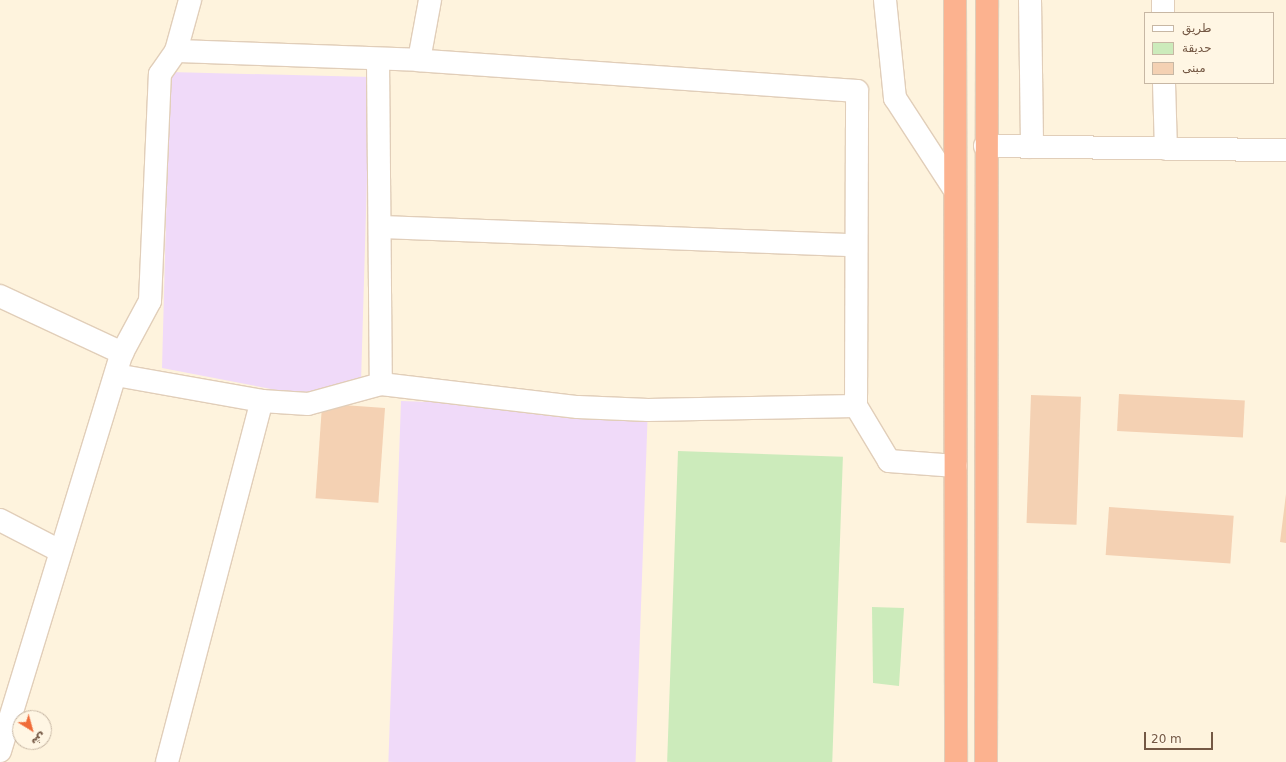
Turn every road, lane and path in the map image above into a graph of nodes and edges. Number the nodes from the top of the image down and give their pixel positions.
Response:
1 (190, 0) edge
2 (430, 0) edge
3 (886, 0) edge
4 (955, 0) edge
5 (987, 0) edge
6 (1030, 0) edge
7 (1163, 0) edge
8 (1163, 12) edge
9 (176, 51) junction
10 (378, 59) junction
11 (419, 60) junction
12 (1164, 84) edge
13 (986, 146) junction
14 (1032, 147) junction
15 (1166, 149) junction
16 (1286, 150) edge
17 (954, 189) junction
18 (380, 227) junction
19 (856, 245) junction
20 (0, 296) edge
21 (122, 353) junction
22 (116, 375) junction
23 (381, 384) junction
24 (262, 401) junction
25 (856, 406) junction
26 (956, 466) junction
27 (0, 520) edge
28 (60, 551) junction
29 (3, 729) edge
30 (0, 751) edge
31 (168, 762) edge
32 (956, 762) edge
33 (986, 762) edge

1 - 9 street
2 - 11 street
3 - 17 street
4 - 17 highway
5 - 13 highway
6 - 14 street
7 - 8 street
9 - 10 street
9 - 21 street
10 - 11 street
10 - 18 street
11 - 19 street
12 - 15 street
13 - 14 street
13 - 33 highway
14 - 15 street
15 - 16 street
17 - 26 highway
18 - 19 street
18 - 23 street
19 - 25 street
20 - 21 street
21 - 22 street
22 - 24 street
22 - 28 street
23 - 24 street
23 - 25 street
24 - 31 street
25 - 26 street
26 - 32 highway
27 - 28 street
28 - 29 street
29 - 30 street

